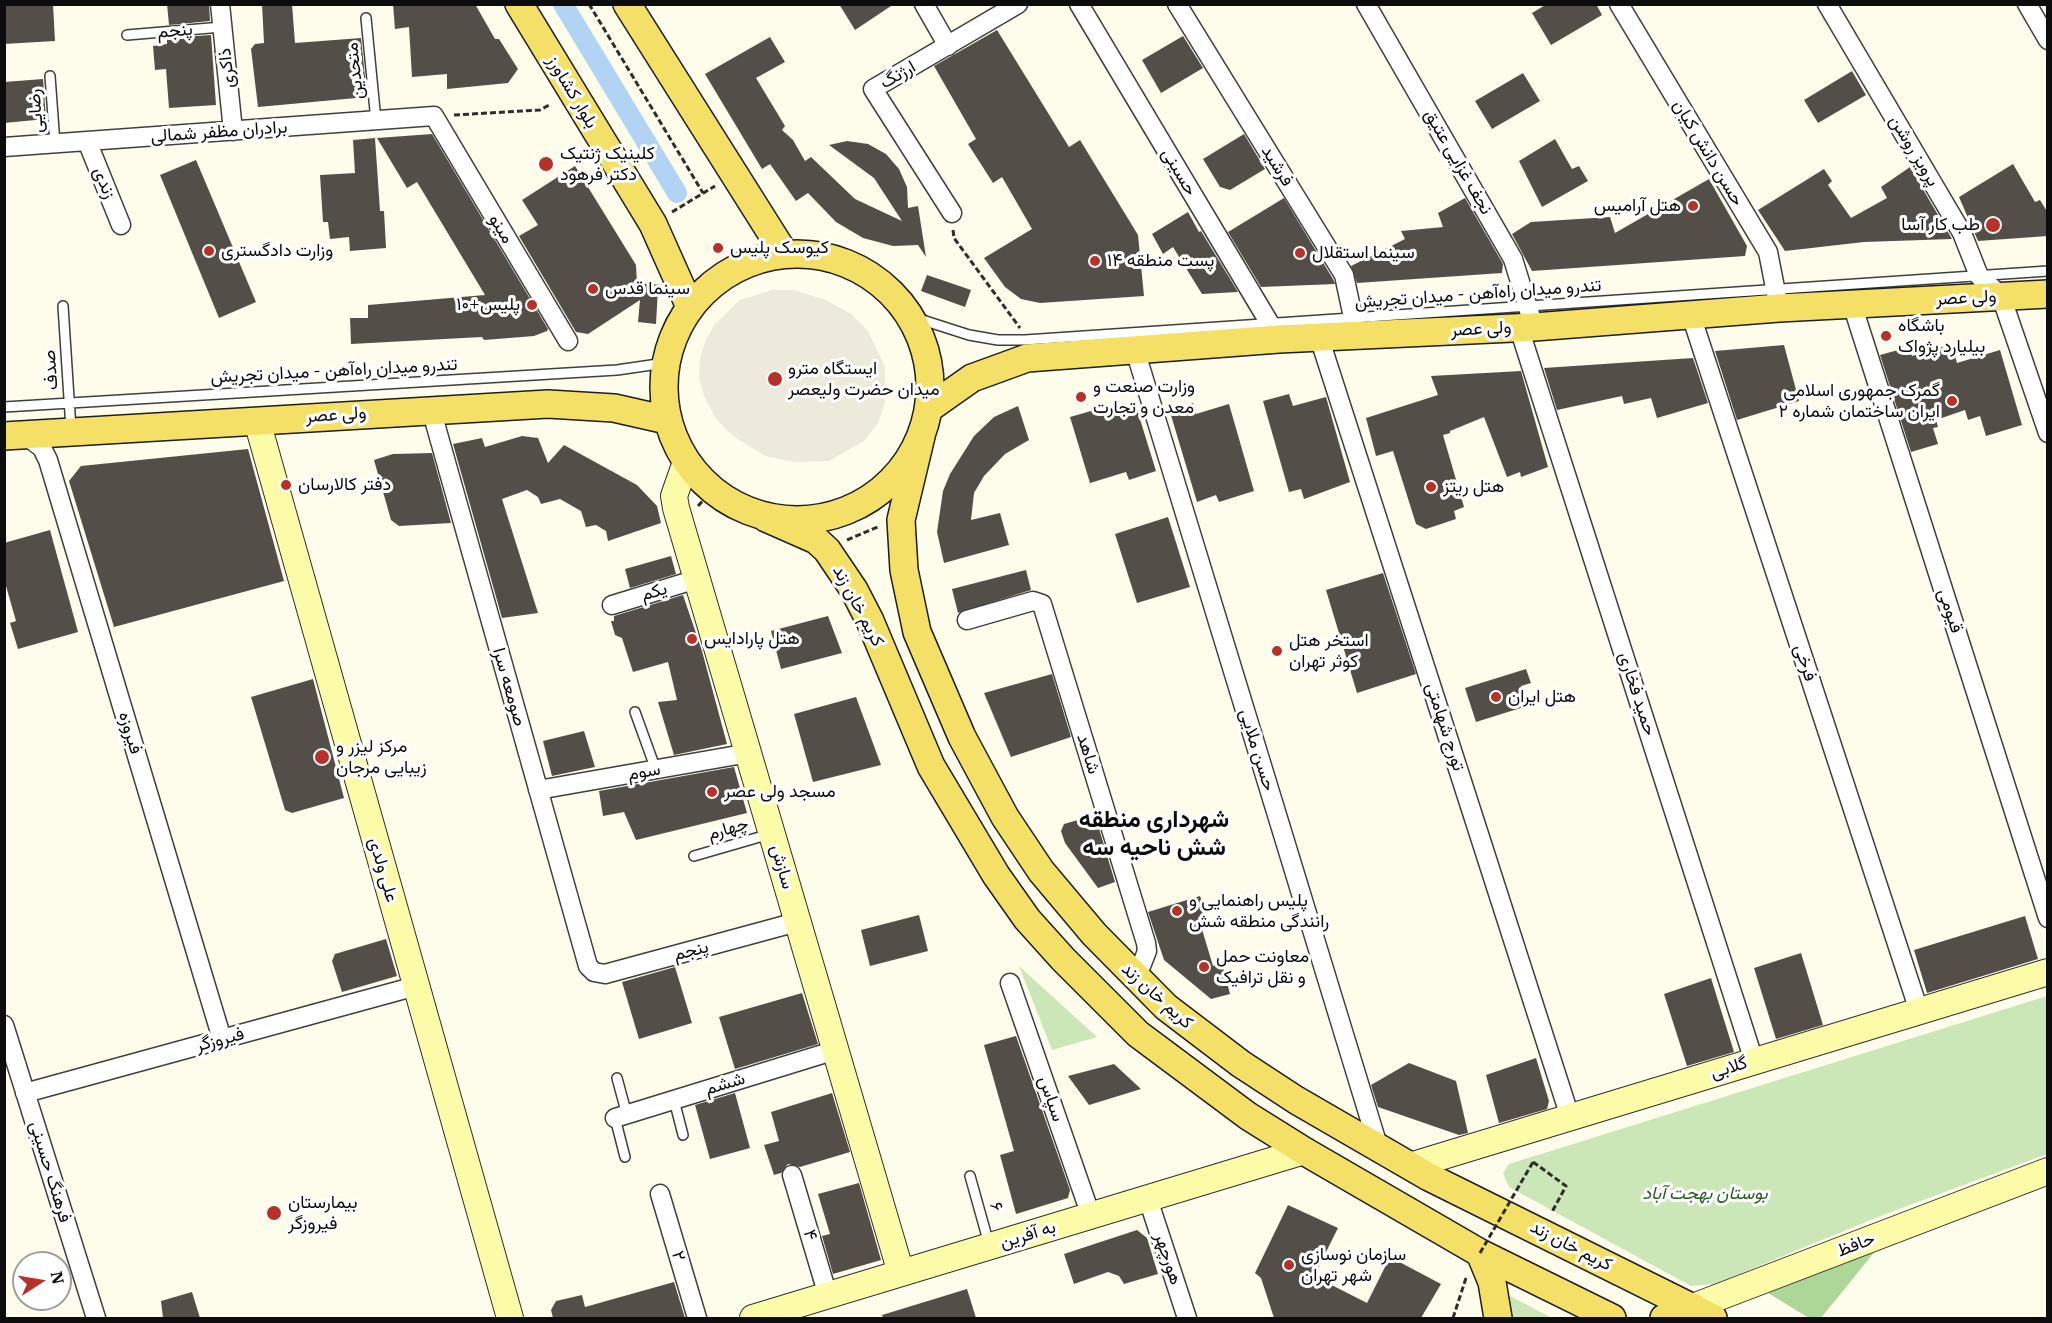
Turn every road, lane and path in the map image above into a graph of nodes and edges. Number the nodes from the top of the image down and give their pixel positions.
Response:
1 (220, 4) edge
2 (519, 4) edge
3 (588, 4) edge
4 (627, 4) edge
5 (924, 4) edge
6 (1018, 4) edge
7 (1079, 4) edge
8 (1177, 4) edge
9 (1366, 4) edge
10 (1619, 4) edge
11 (1827, 4) edge
12 (2027, 4) edge
13 (366, 18) dead end
14 (222, 27) junction
15 (127, 35) dead end
16 (2048, 40) edge
17 (948, 46) junction
18 (50, 76) dead end
19 (550, 104) dead end
20 (434, 116) junction
21 (376, 120) junction
22 (233, 131) junction
23 (87, 141) junction
24 (55, 144) junction
25 (4, 147) edge
26 (719, 183) dead end
27 (703, 193) junction
28 (672, 212) dead end
29 (952, 213) joint
30 (121, 225) dead end
31 (784, 253) junction
32 (2048, 271) edge
33 (1979, 276) junction
34 (2048, 294) edge
35 (2001, 296) junction
36 (1778, 299) junction
37 (1852, 304) junction
38 (63, 306) dead end
39 (690, 307) junction
40 (1691, 315) junction
41 (913, 317) junction
42 (1527, 320) junction
43 (1356, 327) junction
44 (1274, 331) junction
45 (1025, 335) dead end
46 (1319, 337) junction
47 (568, 341) dead end
48 (1135, 350) junction
49 (665, 363) junction
50 (70, 403) junction
51 (4, 407) edge
52 (431, 409) junction
53 (667, 420) junction
54 (925, 420) junction
55 (257, 421) junction
56 (72, 432) junction
57 (2048, 433) edge
58 (15, 435) edge
59 (686, 462) junction
60 (712, 491) junction
61 (692, 512) dead end
62 (766, 518) junction
63 (888, 523) dead end
64 (846, 540) dead end
65 (697, 579) junction
66 (612, 604) dead end
67 (967, 620) dead end
68 (636, 712) dead end
69 (749, 753) junction
70 (656, 770) junction
71 (538, 790) junction
72 (772, 834) junction
73 (694, 856) dead end
74 (2048, 918) edge
75 (797, 922) junction
76 (588, 966) joint
77 (2048, 972) edge
78 (1136, 979) junction
79 (1010, 983) dead end
80 (416, 986) junction
81 (2048, 987) edge
82 (1921, 1018) junction
83 (4, 1025) edge
84 (222, 1039) junction
85 (836, 1050) junction
86 (1757, 1068) junction
87 (616, 1078) dead end
88 (25, 1093) junction
89 (674, 1100) junction
90 (621, 1116) junction
91 (1573, 1124) junction
92 (683, 1135) dead end
93 (1379, 1149) junction
94 (1304, 1151) junction
95 (625, 1157) dead end
96 (2048, 1171) edge
97 (1420, 1172) junction
98 (792, 1175) dead end
99 (970, 1176) dead end
100 (660, 1194) dead end
101 (1148, 1199) junction
102 (1091, 1216) junction
103 (1542, 1231) junction
104 (990, 1247) junction
105 (1480, 1253) junction
106 (901, 1274) junction
107 (1463, 1284) dead end
108 (828, 1296) junction
109 (1703, 1313) edge
110 (96, 1318) edge
111 (510, 1318) edge
112 (697, 1318) edge
113 (753, 1318) edge
114 (1187, 1318) edge
115 (1453, 1318) edge
116 (1498, 1318) edge
117 (1612, 1318) edge
118 (1664, 1318) edge

1 - 14 street, ذاکری
2 - 39 main road, بلوار کشاورز
3 - 27 path
4 - 31 main road
5 - 17 street
6 - 17 street, ارژنگ
7 - 44 street, حسینی
8 - 43 street, فرشید
9 - 42 street, نجف غزایی عتیق
10 - 36 street, حسن دانش کیان
11 - 33 street, پرویز روشن
12 - 16 street
13 - 21 lane, متحدین
14 - 15 lane, پنجم
14 - 22 street, ذاکری
17 - 29 street, ارژنگ
18 - 24 lane, رضایی
19 - 20 path
20 - 21 street, برادران مظفر شمالی
20 - 47 street, مینو
21 - 22 street, برادران مظفر شمالی
22 - 23 street, برادران مظفر شمالی
23 - 24 street, برادران مظفر شمالی
23 - 30 street, زندی
24 - 25 street, برادران مظفر شمالی
26 - 27 path
27 - 28 path
29 - 45 path
31 - 39 main road
31 - 41 main road
32 - 33 lane, تندرو میدان راه‌آهن - میدان تجریش
33 - 35 street, پرویز روشن
33 - 36 lane, تندرو میدان راه‌آهن - میدان تجریش
34 - 35 main road, ولی عصر
35 - 37 main road, ولی عصر
35 - 57 street
36 - 37 main road, ولی عصر
36 - 40 main road, ولی عصر
36 - 42 lane, تندرو میدان راه‌آهن - میدان تجریش
37 - 74 street, قیومی
38 - 50 lane, صدف
39 - 49 main road
40 - 42 main road, ولی عصر
40 - 82 street, فرخی
41 - 44 lane, تندرو میدان راه‌آهن - میدان تجریش
41 - 54 main road
42 - 43 main road, ولی عصر
42 - 86 street, حمید فخاری
43 - 44 lane, تندرو میدان راه‌آهن - میدان تجریش
43 - 46 main road, ولی عصر
44 - 46 main road, ولی عصر
44 - 48 main road, ولی عصر
46 - 91 street, تورج شهامتی
48 - 54 main road, ولی عصر
48 - 93 street, حسن ملایی
49 - 50 lane, تندرو میدان راه‌آهن - میدان تجریش
49 - 53 main road
50 - 51 lane, تندرو میدان راه‌آهن - میدان تجریش
50 - 56 lane, صدف
52 - 53 main road, ولی عصر
52 - 55 main road, ولی عصر
52 - 71 street, صومعه سرا
53 - 59 main road
54 - 62 main road
54 - 78 main road, کریم خان زند
55 - 56 main road, ولی عصر
55 - 80 street, علی ولدی
56 - 58 main road, ولی عصر
58 - 84 street, فیروزه
59 - 60 main road
59 - 65 street, سازش
60 - 61 path
60 - 62 main road
62 - 94 main road, کریم خان زند
63 - 64 path
65 - 66 street, یکم
65 - 69 street, سازش
67 - 78 street, شاهد
68 - 70 lane
69 - 70 street, سوم
69 - 72 street, سازش
70 - 71 street, سوم
71 - 76 street, صومعه سرا
72 - 73 lane, چهارم
72 - 75 street, سازش
75 - 76 street, پنجم
75 - 85 street, سازش
77 - 82 street, گلابی
78 - 93 main road, کریم خان زند
79 - 102 street, سپاس
80 - 84 street, فیروزگر
80 - 111 street, علی ولدی
81 - 82 street, گلابی
82 - 86 street, گلابی
83 - 88 street, فرهنگ حسینی
84 - 88 street, فیروزگر
85 - 89 street, ششم
85 - 106 street, سازش
86 - 91 street, گلابی
87 - 90 lane
88 - 110 street, فرهنگ حسینی
89 - 90 street, ششم
89 - 92 lane
90 - 95 lane
91 - 97 street, گلابی
93 - 97 main road, کریم خان زند
94 - 101 street, به آفرین
94 - 105 main road, کریم خان زند
96 - 109 street, حافظ
97 - 103 main road, کریم خان زند
98 - 108 street, ۴
99 - 104 lane, ۶
100 - 112 street, ۲
101 - 102 street, به آفرین
101 - 114 street, هورچهر
102 - 104 street, به آفرین
103 - 105 path, bridge
103 - 109 main road, کریم خان زند
104 - 106 street, به آفرین
105 - 116 main road
105 - 117 main road, کریم خان زند
106 - 108 street, به آفرین
107 - 115 path
108 - 113 street, به آفرین
109 - 118 main road, حافظ

